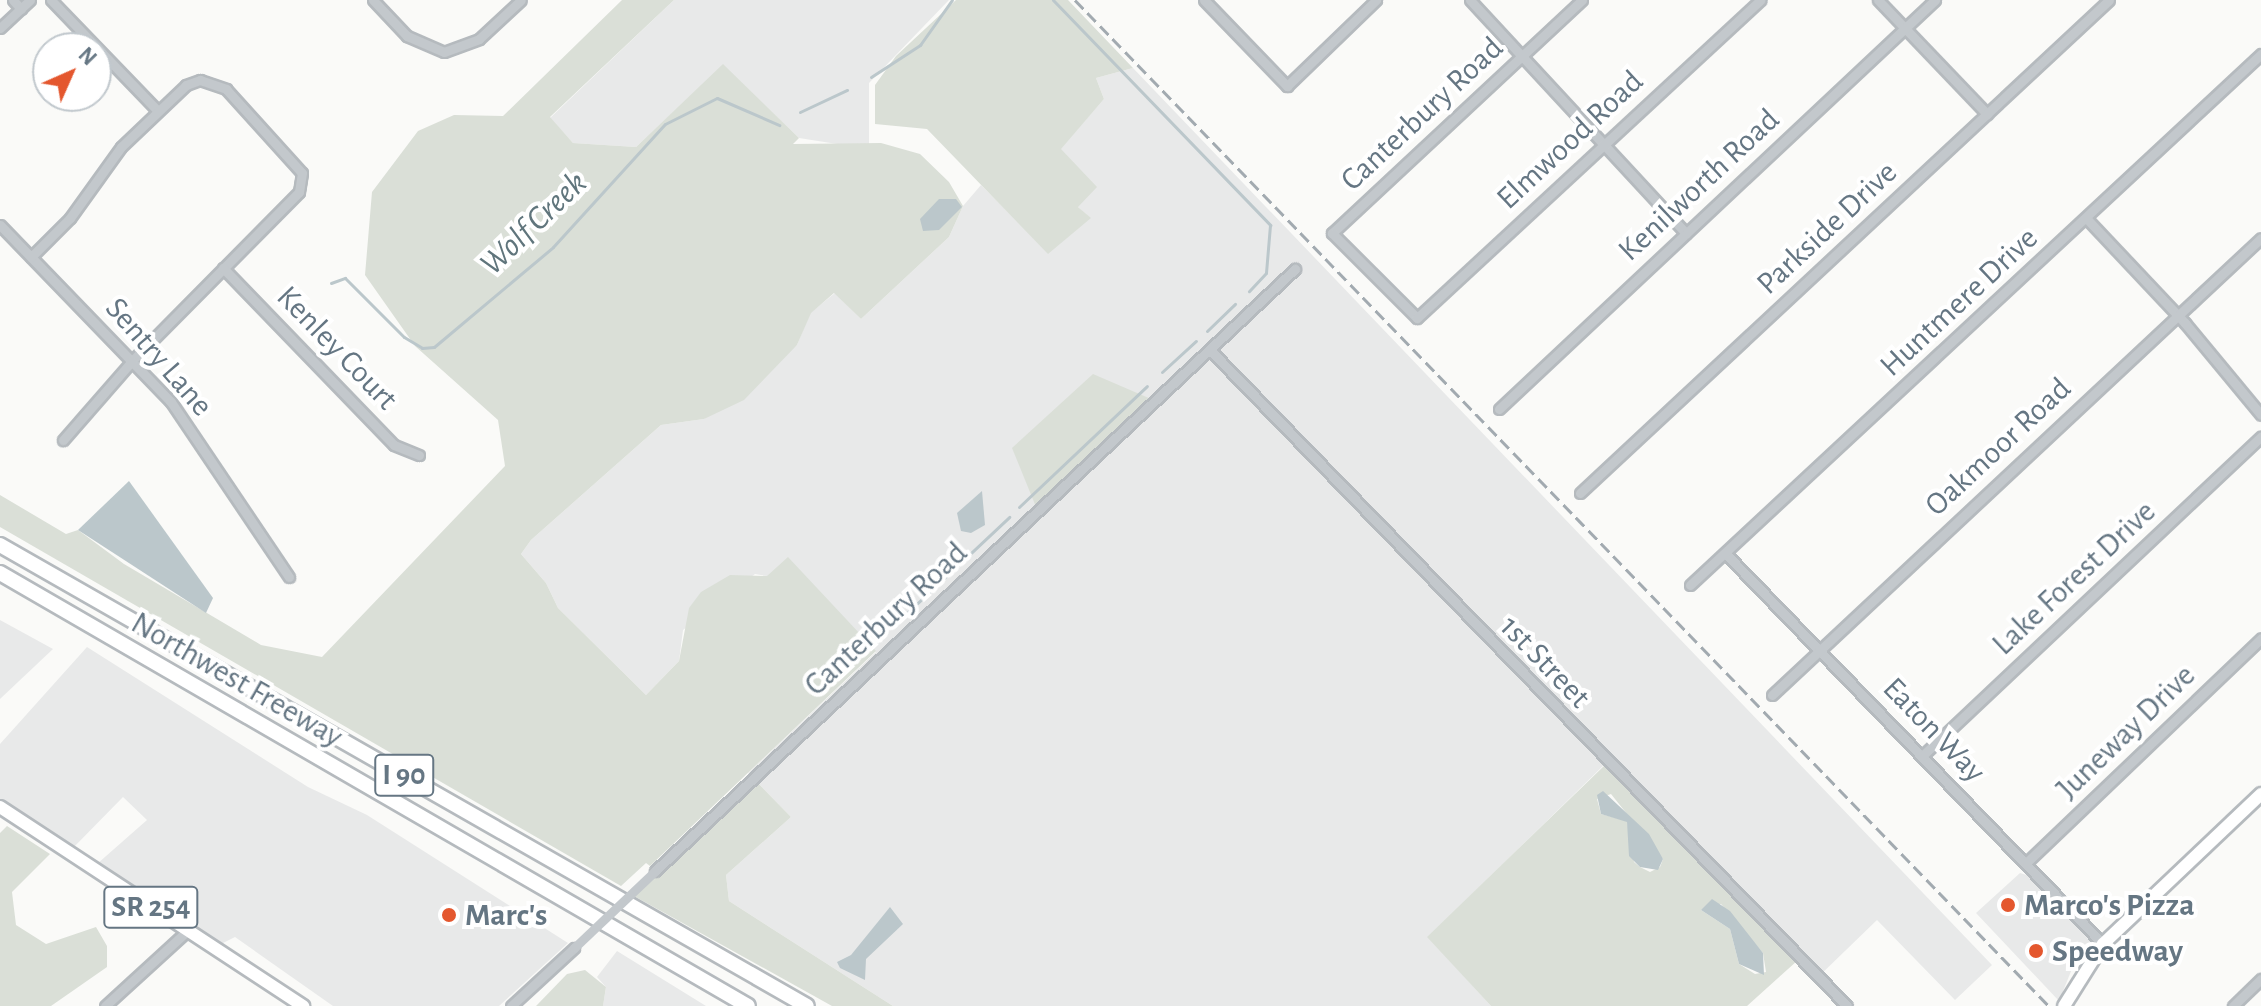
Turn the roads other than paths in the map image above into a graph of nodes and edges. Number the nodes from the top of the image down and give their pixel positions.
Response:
1 (13, 0) edge
2 (30, 0) edge
3 (51, 0) edge
4 (373, 0) edge
5 (521, 0) edge
6 (1204, 0) edge
7 (1376, 0) edge
8 (1470, 0) edge
9 (1582, 0) edge
10 (1760, 0) edge
11 (1878, 0) edge
12 (1935, 0) edge
13 (2109, 0) edge
14 (21, 9) junction
15 (0, 28) edge
16 (1904, 28) junction
17 (2261, 54) edge
18 (1521, 57) junction
19 (157, 110) junction
20 (1987, 114) junction
21 (1602, 146) junction
22 (2087, 219) junction
23 (0, 225) edge
24 (1686, 233) junction
25 (2261, 238) edge
26 (31, 257) junction
27 (223, 268) junction
28 (1295, 269) dead end
29 (2178, 316) junction
30 (1417, 318) joint
31 (1210, 350) junction
32 (132, 361) junction
33 (1499, 409) dead end
34 (2261, 415) edge
35 (2261, 436) edge
36 (63, 440) dead end
37 (419, 455) dead end
38 (1580, 493) dead end
39 (0, 545) edge
40 (1726, 554) junction
41 (0, 573) edge
42 (289, 577) dead end
43 (1690, 585) dead end
44 (2261, 638) edge
45 (1820, 650) junction
46 (1772, 695) dead end
47 (1922, 756) junction
48 (2261, 794) edge
49 (0, 807) edge
50 (2027, 862) junction
51 (187, 931) junction
52 (2103, 944) junction
53 (2261, 979) edge
54 (105, 1006) edge
55 (303, 1006) edge
56 (511, 1006) edge
57 (748, 1006) edge
58 (807, 1006) edge
59 (1847, 1006) edge
60 (2064, 1006) edge
61 (2233, 1006) edge

1 - 14 street
2 - 14 street
3 - 19 street
4 - 5 street
6 - 7 street
8 - 18 street
9 - 18 street, Canterbury Road
10 - 21 street, Elmwood Road
11 - 16 street
12 - 16 street, Kenilworth Road
13 - 20 street, Parkside Drive
14 - 15 street
16 - 20 street
16 - 24 street, Kenilworth Road
17 - 22 street, Huntmere Drive
18 - 21 street
18 - 30 street, Canterbury Road
19 - 26 street
19 - 27 street
20 - 38 street, Parkside Drive
21 - 24 street
21 - 30 street, Elmwood Road
22 - 29 street
22 - 40 street, Huntmere Drive
23 - 26 street, Sentry Lane
24 - 33 street, Kenilworth Road
25 - 29 street, Oakmoor Road
26 - 32 street, Sentry Lane
27 - 32 street
27 - 37 street, Kenley Court
28 - 31 street, Canterbury Road
29 - 34 street
29 - 45 street, Oakmoor Road
31 - 56 street, Canterbury Road, bridge
31 - 59 street, 1st Street
32 - 36 street
32 - 42 street, Sentry Lane
35 - 47 street, Lake Forest Drive
39 - 58 highway, Northwest Freeway / I 90
40 - 43 street, Huntmere Drive
40 - 45 street, Eaton Way
41 - 57 highway, Northwest Freeway / I 90
44 - 50 street, Juneway Drive
45 - 46 street, Oakmoor Road
45 - 47 street, Eaton Way
47 - 50 street, Eaton Way
48 - 52 main road
49 - 51 main road, SR 254
50 - 52 street, Eaton Way
51 - 54 street
51 - 55 main road, SR 254
52 - 60 main road
53 - 61 street

